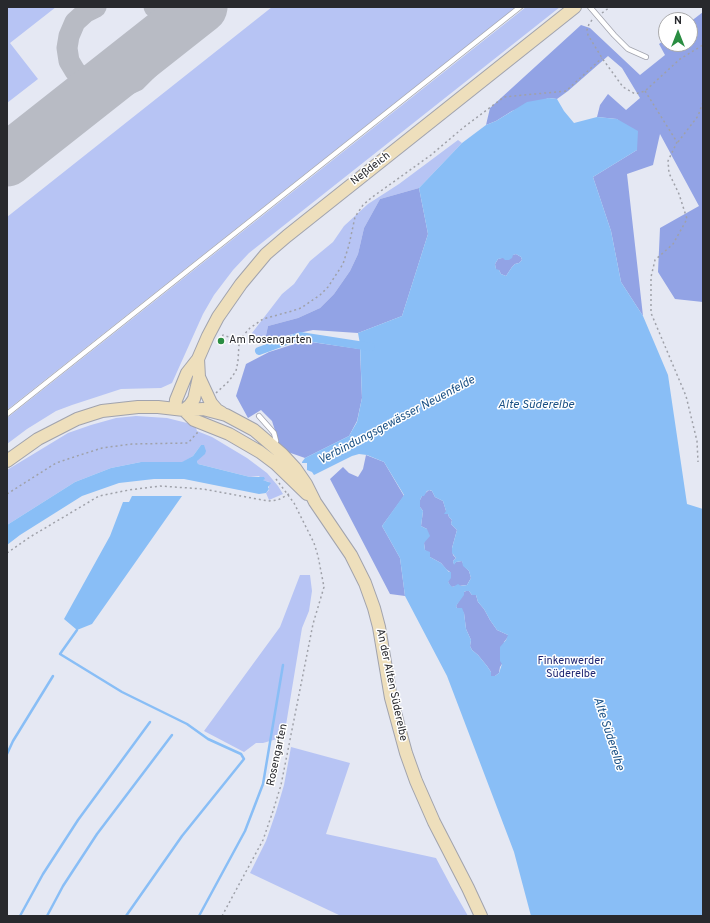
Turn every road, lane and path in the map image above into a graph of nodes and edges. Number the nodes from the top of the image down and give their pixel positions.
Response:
1 (520, 7) edge
2 (575, 7) edge
3 (590, 7) edge
4 (610, 7) edge
5 (598, 16) junction
6 (703, 45) edge
7 (646, 57) dead end
8 (602, 58) junction
9 (644, 91) junction
10 (703, 102) edge
11 (677, 142) junction
12 (240, 341) junction
13 (221, 342) dead end
14 (198, 359) junction
15 (199, 377) junction
16 (208, 399) junction
17 (179, 409) junction
18 (7, 414) edge
19 (226, 415) junction
20 (259, 416) dead end
21 (200, 430) dead end
22 (274, 447) junction
23 (267, 457) junction
24 (7, 461) edge
25 (698, 462) dead end
26 (274, 477) dead end
27 (7, 494) edge
28 (289, 494) junction
29 (315, 502) junction
30 (7, 553) edge
31 (222, 916) edge
32 (481, 916) edge

1 - 18 lane
2 - 14 main road, Neßdeich
3 - 5 lane
4 - 5 path
5 - 7 lane
5 - 8 path
6 - 9 path
8 - 9 path
8 - 12 path
9 - 11 path
10 - 11 path
11 - 25 path
12 - 13 path
12 - 16 path
14 - 15 main road, Neßdeich
14 - 17 main road, Neßdeich
15 - 16 main road
15 - 17 main road, Neßdeich
16 - 19 main road
17 - 19 main road, An der Alten Süderelbe
17 - 23 main road, An der Alten Süderelbe
17 - 24 main road
19 - 22 main road, An der Alten Süderelbe
20 - 22 lane
21 - 27 path
22 - 23 lane
22 - 29 main road, An der Alten Süderelbe
23 - 29 main road, An der Alten Süderelbe
26 - 28 path
28 - 30 path
28 - 31 path, Rosengarten
29 - 32 main road, An der Alten Süderelbe

